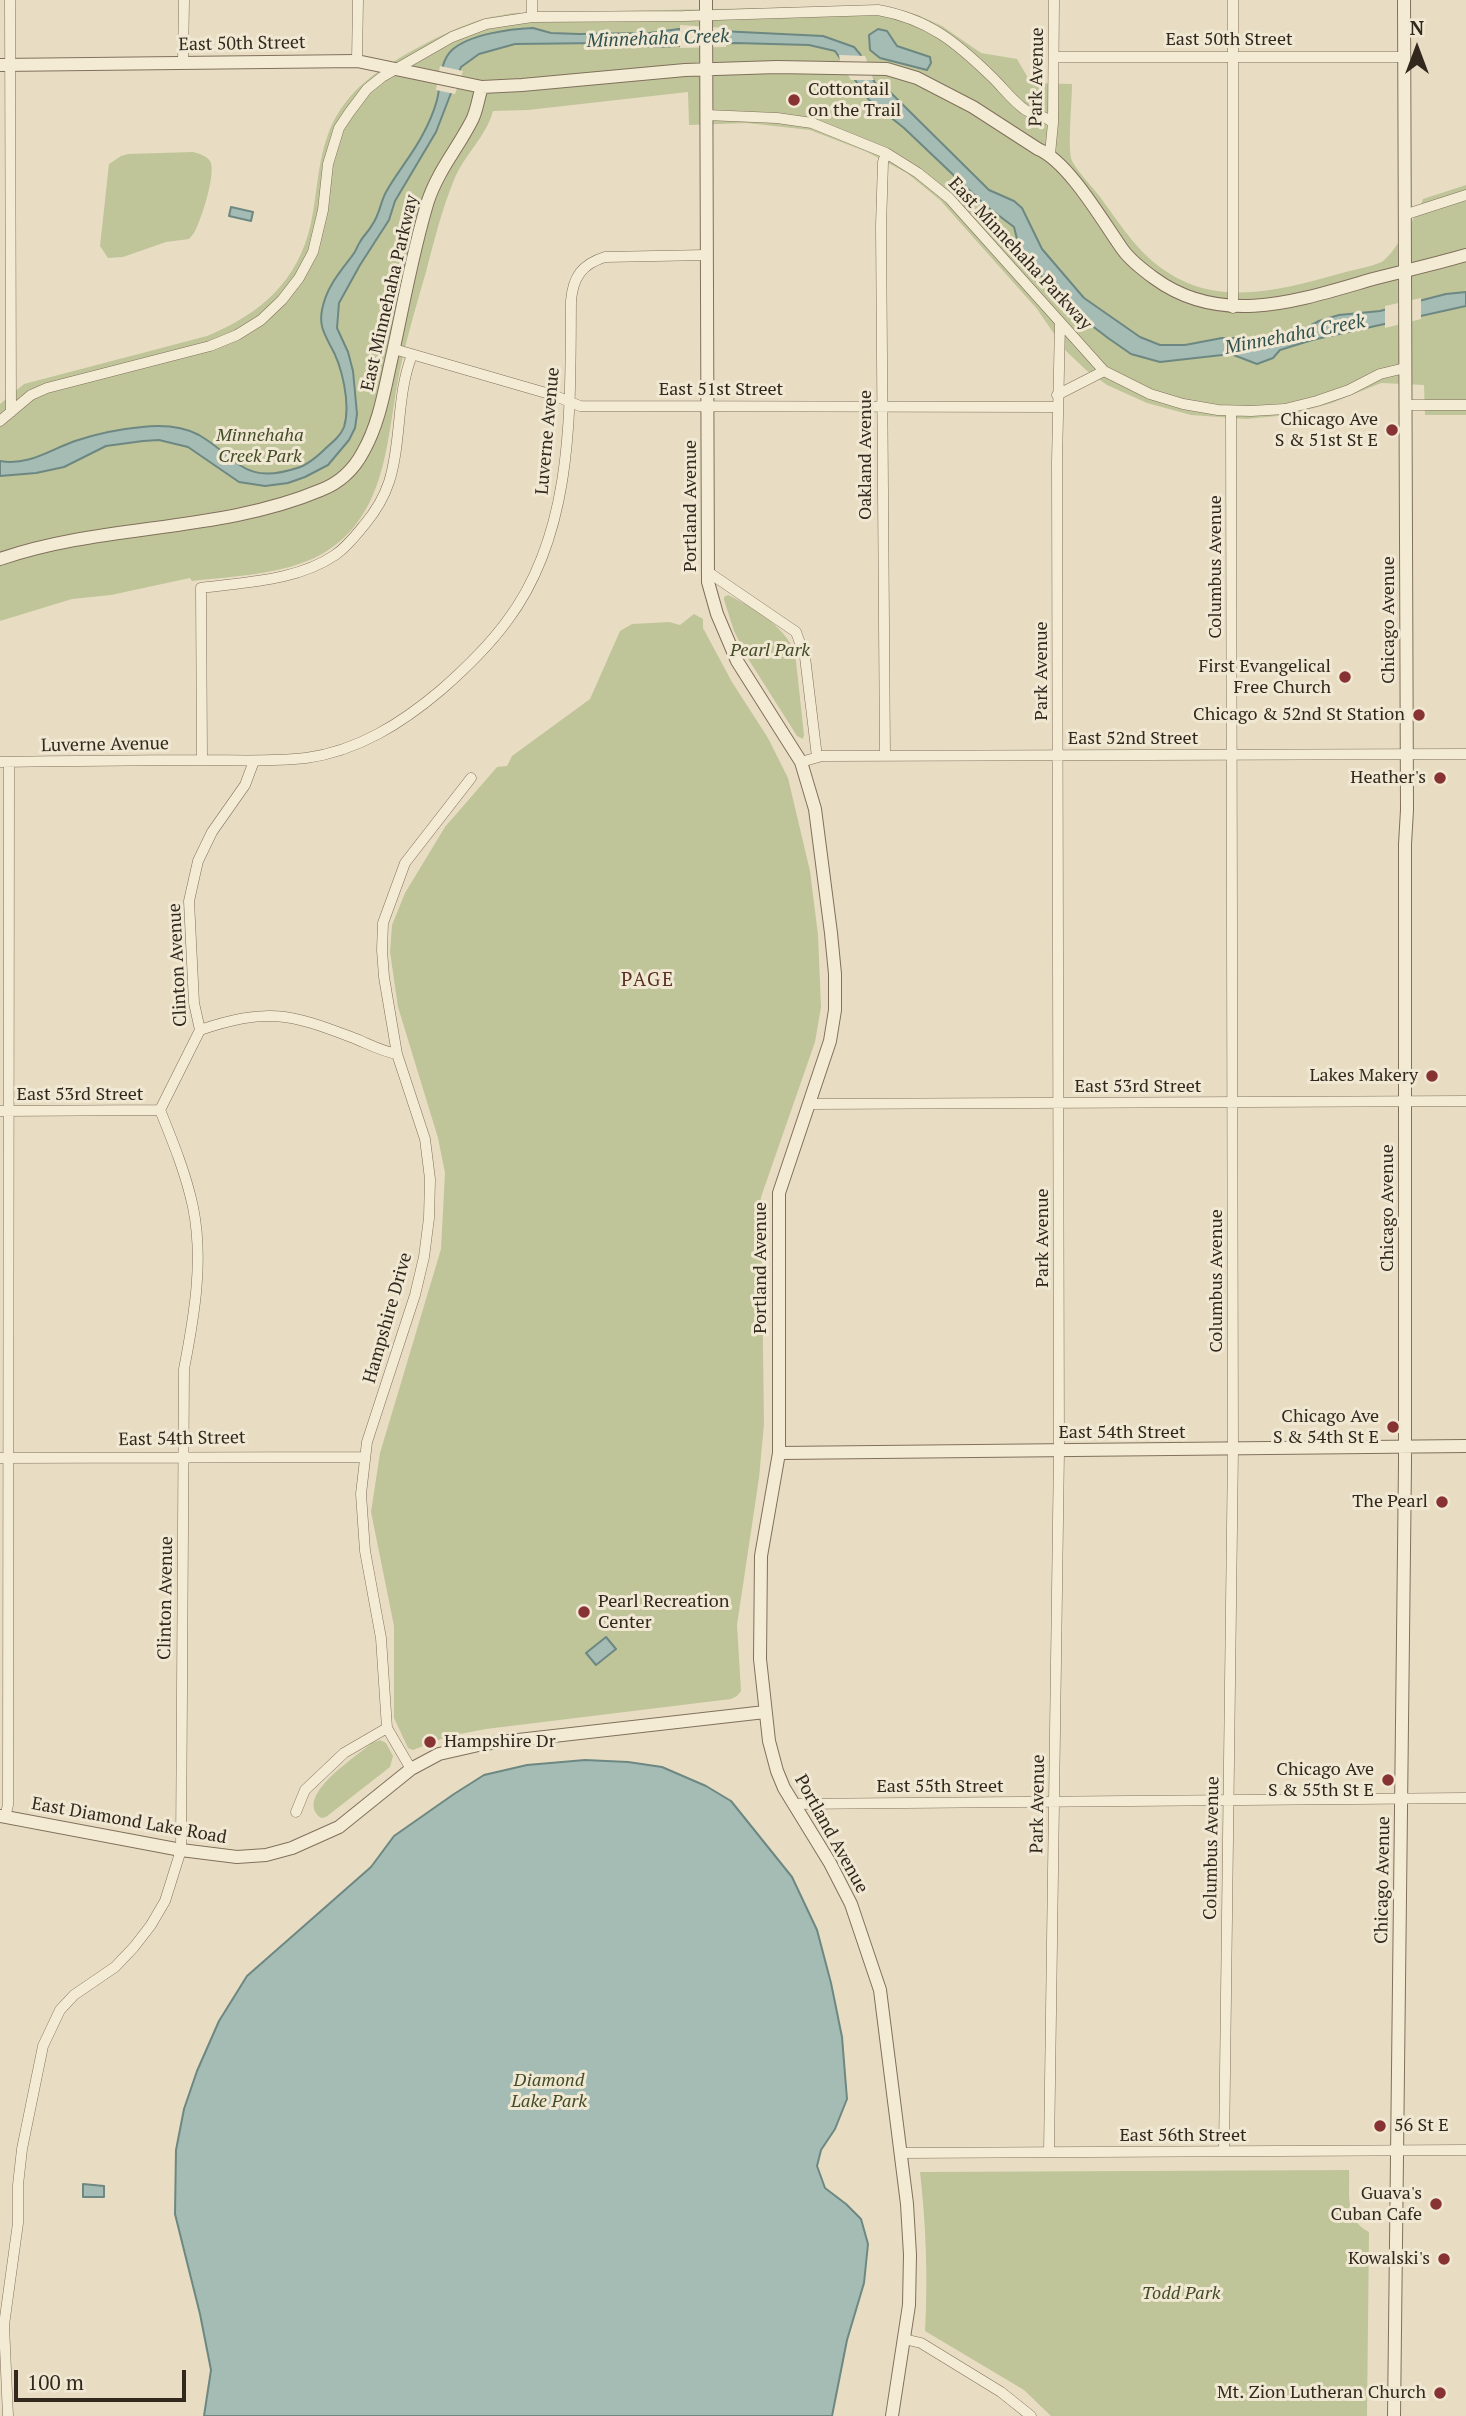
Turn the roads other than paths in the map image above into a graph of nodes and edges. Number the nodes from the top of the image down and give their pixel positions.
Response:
1 (10, 0) edge
2 (184, 0) edge
3 (358, 0) edge
4 (532, 0) edge
5 (706, 0) edge
6 (1054, 0) edge
7 (1233, 0) edge
8 (1405, 0) edge
9 (878, 5) edge
10 (532, 17) junction
11 (706, 17) junction
12 (1055, 57) junction
13 (1233, 57) junction
14 (1404, 57) junction
15 (357, 61) junction
16 (184, 63) junction
17 (706, 63) junction
18 (5, 65) edge
19 (395, 69) junction
20 (482, 87) junction
21 (706, 115) junction
22 (1053, 123) junction
23 (886, 153) junction
24 (1050, 154) junction
25 (1466, 195) edge
26 (1404, 215) junction
27 (706, 255) junction
28 (1466, 255) edge
29 (1405, 271) junction
30 (1233, 308) junction
31 (1060, 323) junction
32 (394, 349) junction
33 (412, 355) junction
34 (1405, 368) junction
35 (1104, 371) junction
36 (1057, 395) junction
37 (570, 403) junction
38 (1406, 405) junction
39 (1466, 405) edge
40 (709, 406) junction
41 (881, 407) junction
42 (1057, 407) junction
43 (1231, 411) junction
44 (11, 412) junction
45 (0, 421) edge
46 (0, 559) edge
47 (708, 572) junction
48 (1231, 754) junction
49 (1406, 754) junction
50 (1466, 754) edge
51 (1059, 755) junction
52 (884, 756) junction
53 (817, 757) junction
54 (202, 760) junction
55 (254, 761) junction
56 (5, 762) edge
57 (801, 762) junction
58 (471, 778) dead end
59 (200, 1030) junction
60 (397, 1054) junction
61 (1406, 1101) junction
62 (1466, 1101) edge
63 (1231, 1102) junction
64 (1059, 1103) junction
65 (810, 1104) junction
66 (160, 1110) junction
67 (4, 1111) edge
68 (1466, 1446) edge
69 (1405, 1447) junction
70 (1233, 1449) junction
71 (1059, 1451) junction
72 (779, 1453) junction
73 (183, 1457) junction
74 (364, 1457) junction
75 (4, 1458) edge
76 (765, 1712) junction
77 (387, 1728) junction
78 (411, 1769) junction
79 (1402, 1798) junction
80 (1466, 1798) edge
81 (1228, 1800) junction
82 (1054, 1802) junction
83 (793, 1804) junction
84 (296, 1812) dead end
85 (3, 1817) edge
86 (181, 1850) junction
87 (1466, 2150) edge
88 (1224, 2151) junction
89 (1398, 2151) junction
90 (1049, 2152) junction
91 (901, 2153) junction
92 (904, 2339) junction
93 (8, 2416) edge
94 (892, 2416) edge
95 (1031, 2416) edge
96 (1394, 2416) edge

1 - 18 street
2 - 16 street
3 - 15 street
4 - 10 street
5 - 11 street, Portland Avenue
6 - 12 street, Park Avenue
7 - 13 street
8 - 14 street, Chicago Avenue
9 - 11 street
9 - 22 street
10 - 11 street
10 - 19 street
11 - 17 street, Portland Avenue
12 - 13 street, East 50th Street
12 - 22 street, Park Avenue
13 - 14 street, East 50th Street
13 - 30 street
14 - 26 street, Chicago Avenue
15 - 16 street, East 50th Street
15 - 19 street, East 50th Street
16 - 18 street, East 50th Street
17 - 20 street
17 - 21 street, Portland Avenue
17 - 24 street
18 - 44 street
19 - 20 street, East 50th Street
19 - 44 street
20 - 32 street, East Minnehaha Parkway
21 - 23 street, East Minnehaha Parkway
21 - 27 street, Portland Avenue
22 - 24 street, Park Avenue
23 - 31 street, East Minnehaha Parkway
23 - 41 street, Oakland Avenue
24 - 30 street
25 - 26 street
26 - 29 street, Chicago Avenue
27 - 37 street, Luverne Avenue
27 - 40 street, Portland Avenue
28 - 29 street
29 - 30 street
29 - 34 street, Chicago Avenue
31 - 35 street, East Minnehaha Parkway
31 - 36 street, Park Avenue
32 - 33 street, East 51st Street
32 - 46 street, East Minnehaha Parkway
33 - 37 street, East 51st Street
33 - 54 street
34 - 38 street, Chicago Avenue
34 - 43 street
35 - 36 street
35 - 43 street
36 - 42 street, Park Avenue
37 - 40 street, East 51st Street
37 - 55 street, Luverne Avenue
38 - 39 street
38 - 49 street, Chicago Avenue
40 - 41 street, East 51st Street
40 - 47 street, Portland Avenue
41 - 42 street, East 51st Street
41 - 52 street, Oakland Avenue
42 - 51 street, Park Avenue
43 - 48 street, Columbus Avenue
44 - 45 street
47 - 53 street
47 - 57 street, Portland Avenue
48 - 49 street, East 52nd Street
48 - 51 street, East 52nd Street
48 - 63 street, Columbus Avenue
49 - 50 street, East 52nd Street
49 - 61 street, Chicago Avenue
51 - 52 street, East 52nd Street
51 - 64 street, Park Avenue
52 - 53 street, East 52nd Street
53 - 57 street, East 52nd Street
54 - 55 street, Luverne Avenue
54 - 56 street, Luverne Avenue
55 - 59 street, Clinton Avenue
56 - 67 street
57 - 65 street, Portland Avenue
58 - 60 street, Hampshire Drive
59 - 60 street
59 - 66 street, Clinton Avenue
60 - 74 street, Hampshire Drive
61 - 62 street, East 53rd Street
61 - 63 street, East 53rd Street
61 - 69 street, Chicago Avenue
63 - 64 street, East 53rd Street
63 - 70 street, Columbus Avenue
64 - 65 street, East 53rd Street
64 - 71 street, Park Avenue
65 - 72 street, Portland Avenue
66 - 67 street, East 53rd Street
66 - 73 street, Clinton Avenue
67 - 75 street
68 - 69 street, East 54th Street
69 - 70 street, East 54th Street
69 - 79 street, Chicago Avenue
70 - 71 street, East 54th Street
70 - 81 street, Columbus Avenue
71 - 72 street, East 54th Street
71 - 82 street, Park Avenue
72 - 76 street, Portland Avenue
73 - 74 street, East 54th Street
73 - 75 street, East 54th Street
73 - 86 street, Clinton Avenue
74 - 77 street, Hampshire Drive
75 - 85 street
76 - 78 street, East Diamond Lake Road
76 - 83 street, Portland Avenue
77 - 78 street, Hampshire Drive
77 - 84 street
78 - 86 street, East Diamond Lake Road
79 - 80 street, East 55th Street
79 - 81 street, East 55th Street
79 - 89 street, Chicago Avenue
81 - 82 street, East 55th Street
81 - 88 street, Columbus Avenue
82 - 83 street, East 55th Street
82 - 90 street, Park Avenue
83 - 91 street, Portland Avenue
85 - 86 street, East Diamond Lake Road
86 - 93 street, Clinton Avenue
87 - 89 street, East 56th Street
88 - 89 street, East 56th Street
88 - 90 street, East 56th Street
89 - 96 street, Chicago Avenue
90 - 91 street, East 56th Street
91 - 92 street, Portland Avenue
92 - 94 street, Portland Avenue
92 - 95 street

